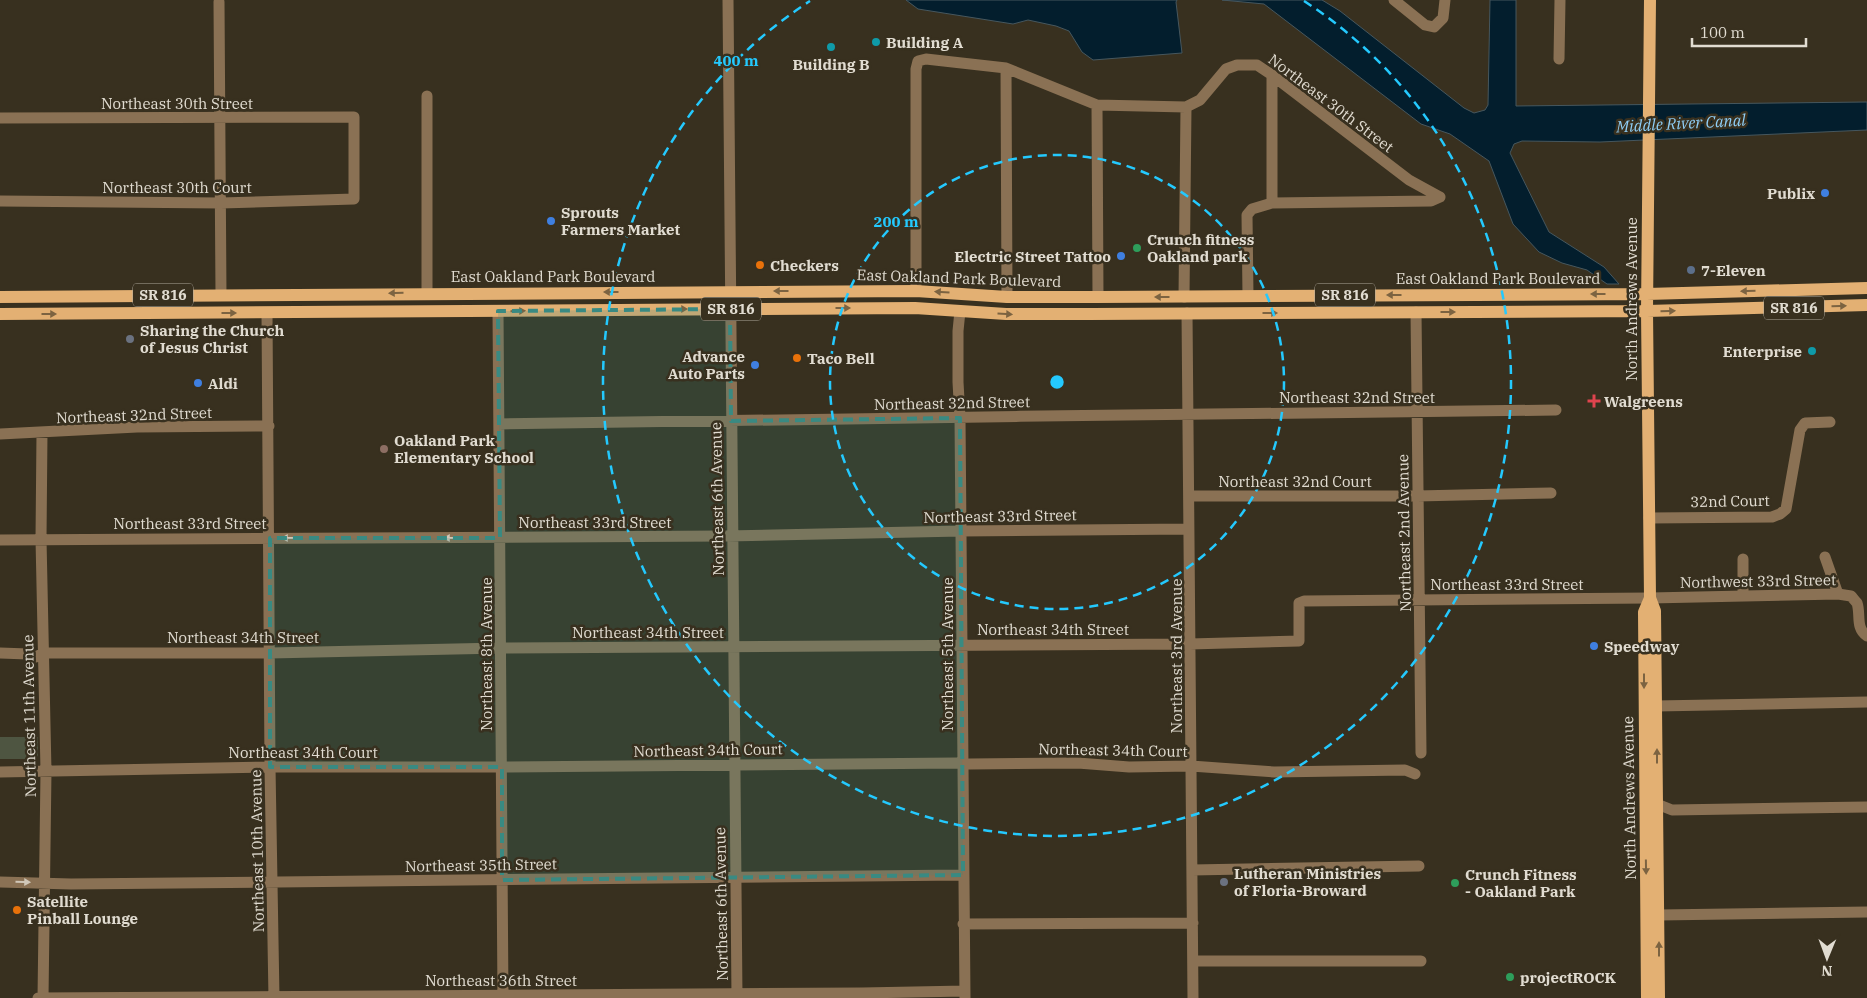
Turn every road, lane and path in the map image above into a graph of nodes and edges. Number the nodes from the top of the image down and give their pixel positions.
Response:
1 (728, 0) edge
2 (1394, 0) edge
3 (1445, 0) edge
4 (1560, 0) edge
5 (1650, 0) edge
6 (219, 2) dead end
7 (1559, 59) dead end
8 (1006, 68) junction
9 (1272, 75) junction
10 (427, 96) dead end
11 (1097, 105) junction
12 (1186, 107) junction
13 (0, 118) edge
14 (220, 118) junction
15 (354, 199) joint
16 (0, 202) edge
17 (221, 203) junction
18 (1272, 203) junction
19 (1867, 288) edge
20 (730, 291) junction
21 (916, 291) junction
22 (427, 293) junction
23 (472, 293) junction
24 (353, 294) junction
25 (1443, 294) junction
26 (1647, 294) junction
27 (221, 295) junction
28 (1364, 295) junction
29 (990, 296) junction
30 (1184, 296) junction
31 (1210, 296) junction
32 (1248, 296) junction
33 (0, 297) edge
34 (1007, 297) junction
35 (1098, 297) junction
36 (1866, 304) edge
37 (730, 309) junction
38 (457, 311) junction
39 (498, 311) junction
40 (960, 311) junction
41 (1647, 311) junction
42 (416, 312) junction
43 (1416, 312) junction
44 (267, 313) junction
45 (1187, 313) junction
46 (1347, 313) junction
47 (0, 314) edge
48 (119, 314) junction
49 (1078, 314) junction
50 (1556, 410) dead end
51 (1417, 411) junction
52 (1188, 413) junction
53 (960, 418) junction
54 (731, 421) junction
55 (1830, 422) dead end
56 (499, 424) junction
57 (269, 426) junction
58 (42, 433) junction
59 (0, 434) edge
60 (1551, 493) dead end
61 (1189, 496) junction
62 (1417, 496) junction
63 (1649, 518) junction
64 (961, 530) junction
65 (1190, 530) junction
66 (732, 536) junction
67 (270, 538) junction
68 (500, 538) junction
69 (41, 539) junction
70 (0, 540) edge
71 (1825, 557) dead end
72 (1743, 559) dead end
73 (1838, 594) junction
74 (1743, 596) junction
75 (1650, 598) junction
76 (1420, 600) junction
77 (1867, 636) edge
78 (1298, 641) joint
79 (1190, 644) junction
80 (962, 645) junction
81 (733, 647) junction
82 (501, 648) junction
83 (0, 653) edge
84 (44, 653) junction
85 (270, 653) junction
86 (1867, 702) edge
87 (1656, 706) junction
88 (1420, 753) dead end
89 (963, 764) junction
90 (734, 765) junction
91 (1192, 766) junction
92 (270, 767) junction
93 (502, 767) junction
94 (46, 771) junction
95 (0, 772) edge
96 (1415, 774) dead end
97 (1867, 806) edge
98 (1652, 811) junction
99 (1419, 866) dead end
100 (1192, 870) junction
101 (963, 875) junction
102 (736, 878) junction
103 (502, 880) junction
104 (0, 882) edge
105 (273, 882) junction
106 (45, 883) junction
107 (1867, 912) edge
108 (1659, 915) junction
109 (1193, 922) junction
110 (964, 924) junction
111 (1193, 961) junction
112 (1421, 961) dead end
113 (965, 994) edge
114 (737, 996) edge
115 (274, 997) edge
116 (503, 997) edge
117 (38, 998) edge
118 (43, 998) edge
119 (1193, 998) edge
120 (1647, 998) edge
121 (1659, 998) edge

1 - 20 street, Northeast 6th Avenue
2 - 3 street
4 - 7 street
5 - 26 main road, North Andrews Avenue
6 - 14 street
8 - 11 street
8 - 21 street
8 - 34 street
9 - 12 street, Northeast 30th Street
9 - 18 street
9 - 18 street, Northeast 30th Street
10 - 22 street
11 - 12 street
11 - 35 street
12 - 30 street
13 - 14 street, Northeast 30th Street
14 - 15 street, Northeast 30th Street
14 - 17 street
15 - 17 street, Northeast 30th Court
16 - 17 street, Northeast 30th Court
17 - 27 street
18 - 32 street
19 -> 26 main road, SR 816
21 -> 20 main road, East Oakland Park Boulevard / SR 816
20 -> 23 main road, East Oakland Park Boulevard / SR 816
20 - 37 street, Northeast 6th Avenue
29 -> 21 main road, East Oakland Park Boulevard / SR 816
22 - 23 main road, East Oakland Park Boulevard / SR 816
22 -> 24 main road, East Oakland Park Boulevard / SR 816
22 - 42 main road
23 - 38 main road
24 - 27 main road, East Oakland Park Boulevard / SR 816
24 - 44 main road
26 -> 25 main road, East Oakland Park Boulevard / SR 816
25 -> 28 main road, East Oakland Park Boulevard / SR 816
25 - 43 main road
26 - 41 main road, North Andrews Avenue
27 - 33 main road, East Oakland Park Boulevard / SR 816
27 - 48 main road
28 - 32 main road, East Oakland Park Boulevard / SR 816
28 - 46 main road
29 - 34 main road, East Oakland Park Boulevard / SR 816
29 - 40 main road
30 - 31 main road, East Oakland Park Boulevard / SR 816
30 -> 35 main road, East Oakland Park Boulevard / SR 816
31 - 32 main road, East Oakland Park Boulevard / SR 816
31 - 45 main road
34 - 35 main road, East Oakland Park Boulevard / SR 816
35 - 49 main road
41 -> 36 main road, SR 816
39 -> 37 main road, East Oakland Park Boulevard / SR 816
37 -> 40 main road, East Oakland Park Boulevard / SR 816
37 - 54 street, Northeast 6th Avenue
38 - 39 main road, East Oakland Park Boulevard / SR 816
38 - 42 main road, East Oakland Park Boulevard / SR 816
39 - 56 street, Northeast 8th Avenue
40 -> 49 main road, East Oakland Park Boulevard / SR 816
40 - 53 street, Northeast 5th Avenue
43 -> 41 main road, East Oakland Park Boulevard / SR 816
41 - 63 main road, North Andrews Avenue
42 - 44 main road, East Oakland Park Boulevard / SR 816
43 - 46 main road, East Oakland Park Boulevard / SR 816
43 - 51 street, Northeast 2nd Avenue
48 -> 44 main road, East Oakland Park Boulevard / SR 816
44 - 57 street, Northeast 10th Avenue
45 -> 46 main road, East Oakland Park Boulevard / SR 816
45 - 49 main road, East Oakland Park Boulevard / SR 816
45 - 52 street, Northeast 3rd Avenue
47 -> 48 main road, East Oakland Park Boulevard / SR 816
50 - 51 street, Northeast 32nd Street
51 - 52 street, Northeast 32nd Street
51 - 62 street, Northeast 2nd Avenue
52 - 53 street, Northeast 32nd Street
52 - 61 street, Northeast 3rd Avenue
53 - 54 street, Northeast 32nd Street
53 - 64 street, Northeast 5th Avenue
54 - 56 street, Northeast 32nd Street
54 - 66 street, Northeast 6th Avenue
55 - 63 street, 32nd Court
56 - 68 street, Northeast 8th Avenue
57 - 58 street, Northeast 32nd Street
57 - 67 street, Northeast 10th Avenue
58 - 59 street, Northeast 32nd Street
58 - 69 street, Northeast 11th Avenue
60 - 62 street, Northeast 32nd Court
61 - 62 street, Northeast 32nd Court
61 - 65 street, Northeast 3rd Avenue
62 - 76 street, Northeast 2nd Avenue
63 - 75 main road, North Andrews Avenue
64 - 65 street, Northeast 33rd Street
64 - 66 street, Northeast 33rd Street
64 - 80 street, Northeast 5th Avenue
65 - 79 street, Northeast 3rd Avenue
66 - 68 street, Northeast 33rd Street
66 - 81 street, Northeast 6th Avenue
68 -> 67 street, Northeast 33rd Street
67 - 69 street, Northeast 33rd Street
67 - 85 street, Northeast 10th Avenue
68 - 82 street, Northeast 8th Avenue
69 - 70 street, Northeast 33rd Street
69 - 84 street, Northeast 11th Avenue
71 - 73 street
72 - 74 street
73 - 74 street, Northwest 33rd Street
73 - 77 street, Northwest 33rd Street
74 - 75 street, Northwest 33rd Street
75 - 76 street, Northeast 33rd Street
75 - 87 main road, North Andrews Avenue
75 -> 98 main road, North Andrews Avenue
76 - 78 street, Northeast 33rd Street
76 - 88 street, Northeast 2nd Avenue
78 - 79 street, Northeast 34th Street
79 - 80 street, Northeast 34th Street
79 - 91 street, Northeast 3rd Avenue
80 - 81 street, Northeast 34th Street
80 - 89 street, Northeast 5th Avenue
81 - 82 street, Northeast 34th Street
81 - 90 street, Northeast 6th Avenue
82 - 85 street, Northeast 34th Street
82 - 93 street, Northeast 8th Avenue
83 - 84 street, Northeast 34th Street
84 - 85 street, Northeast 34th Street
84 - 94 street, Northeast 11th Avenue
85 - 92 street, Northeast 10th Avenue
86 - 87 street
98 -> 87 main road, North Andrews Avenue
89 - 90 street, Northeast 34th Court
89 - 91 street, Northeast 34th Court
89 - 101 street, Northeast 5th Avenue
90 - 93 street, Northeast 34th Court
90 - 102 street, Northeast 6th Avenue
91 - 96 street, Northeast 34th Court
91 - 100 street, Northeast 3rd Avenue
92 - 93 street, Northeast 34th Court
92 - 94 street, Northeast 34th Court
92 - 105 street, Northeast 10th Avenue
93 - 103 street, Northeast 8th Avenue
94 - 95 street, Northeast 34th Court
94 - 106 street, Northeast 11th Avenue
97 - 98 street
98 - 108 main road, North Andrews Avenue
98 -> 120 main road, North Andrews Avenue
99 - 100 street
100 - 109 street, Northeast 3rd Avenue
101 - 102 street, Northeast 35th Street
101 - 110 street, Northeast 5th Avenue
102 - 103 street, Northeast 35th Street
102 - 114 street, Northeast 6th Avenue
103 - 105 street, Northeast 35th Street
103 - 116 street, Northeast 8th Avenue
104 -> 106 street, Northeast 35th Street
105 - 106 street, Northeast 35th Street
105 - 115 street, Northeast 10th Avenue
106 - 118 street, Northeast 11th Avenue
107 - 108 street
121 -> 108 main road, North Andrews Avenue
109 - 110 street
109 - 111 street, Northeast 3rd Avenue
110 - 113 street, Northeast 5th Avenue
111 - 112 street
111 - 119 street, Northeast 3rd Avenue
113 - 114 street, Northeast 36th Street
114 - 116 street, Northeast 36th Street
115 - 116 street, Northeast 36th Street
115 - 118 street, Northeast 36th Street
117 - 118 street, Northeast 36th Street

